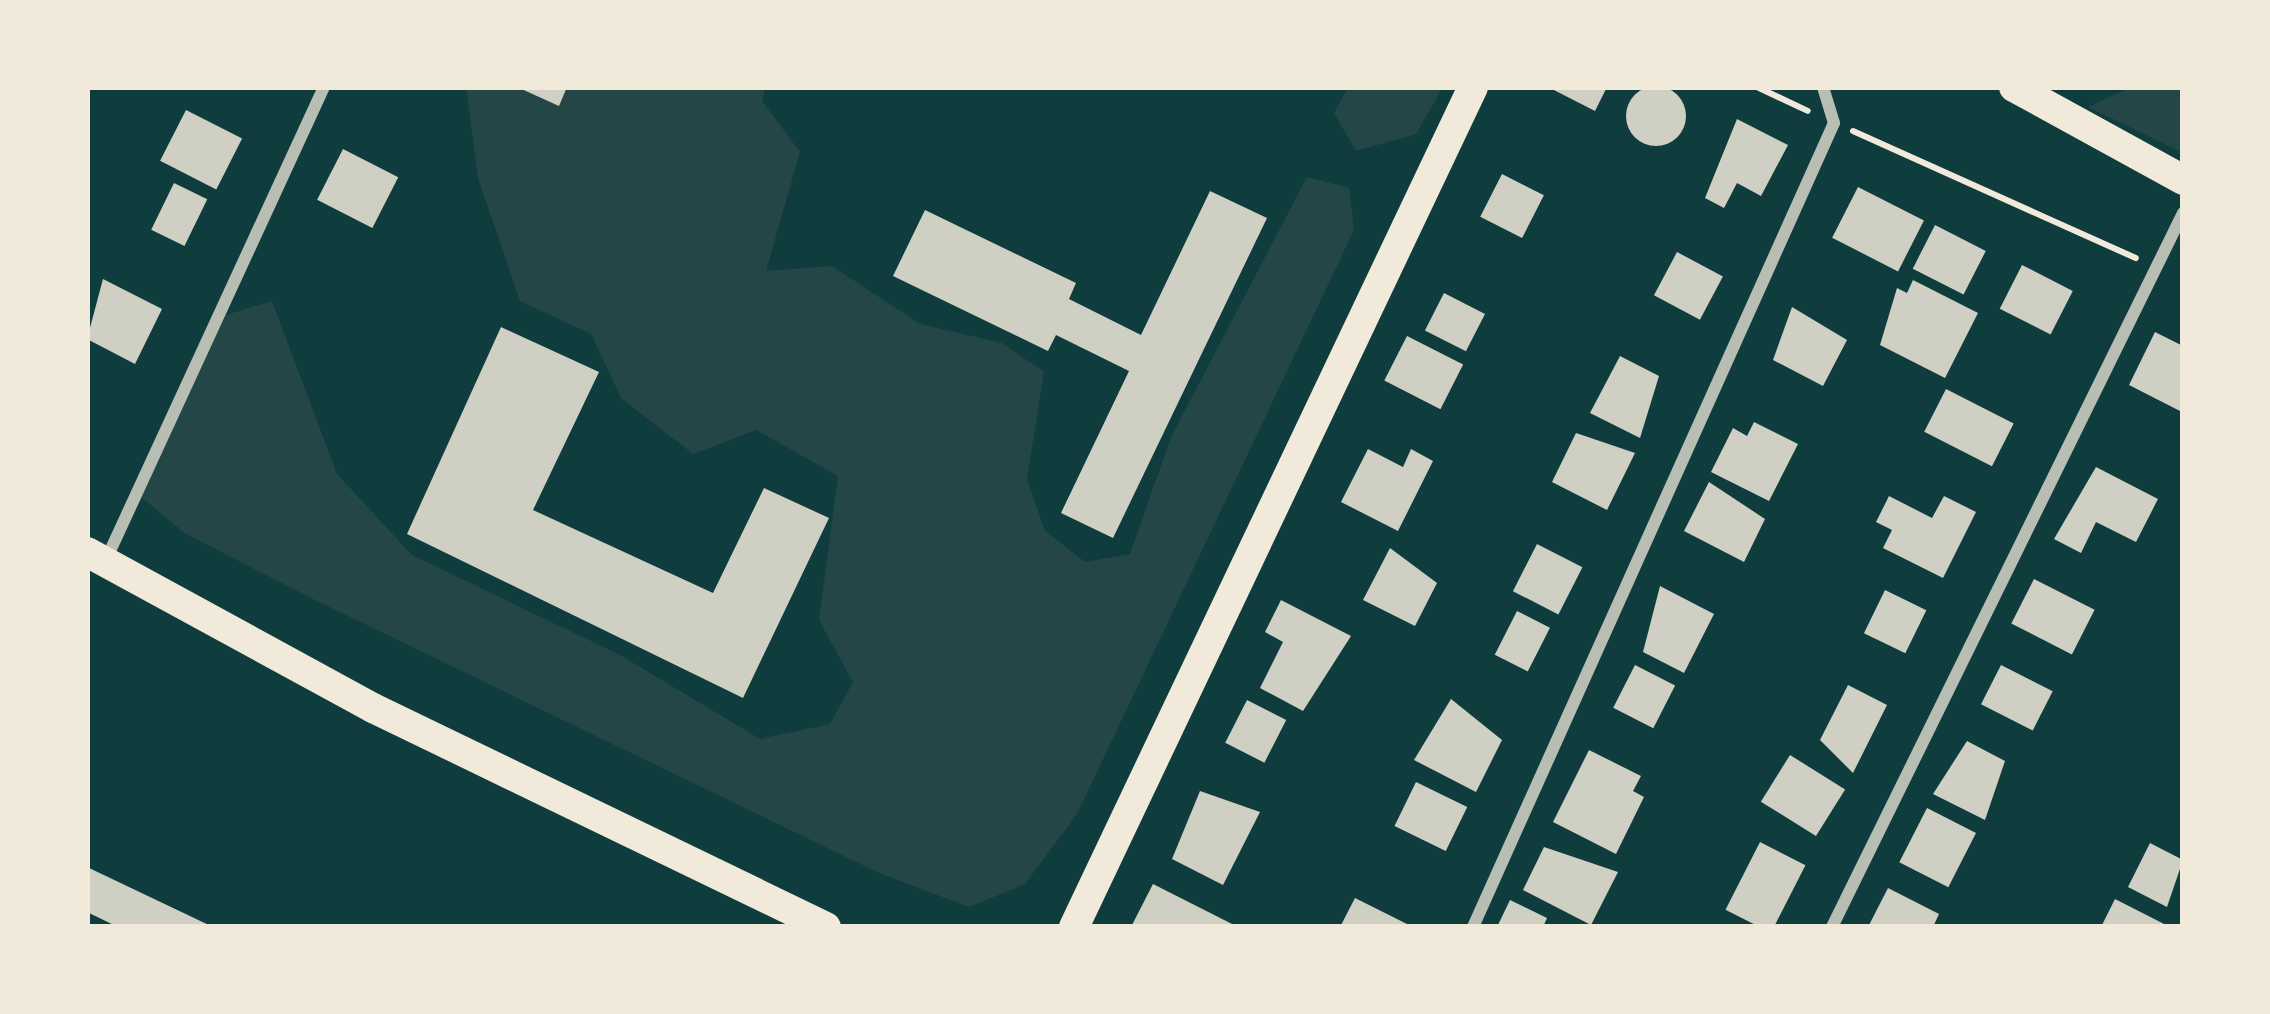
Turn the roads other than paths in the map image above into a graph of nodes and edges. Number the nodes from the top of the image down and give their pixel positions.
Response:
1 (324, 87) edge
2 (1473, 87) edge
3 (1823, 87) edge
4 (2014, 87) edge
5 (2183, 180) edge
6 (2183, 213) edge
7 (96, 558) edge
8 (826, 927) edge
9 (1074, 927) edge
10 (1473, 927) edge
11 (1832, 927) edge

1 - 7 street
2 - 9 main road
3 - 10 street
4 - 5 main road
6 - 11 street
7 - 8 main road

